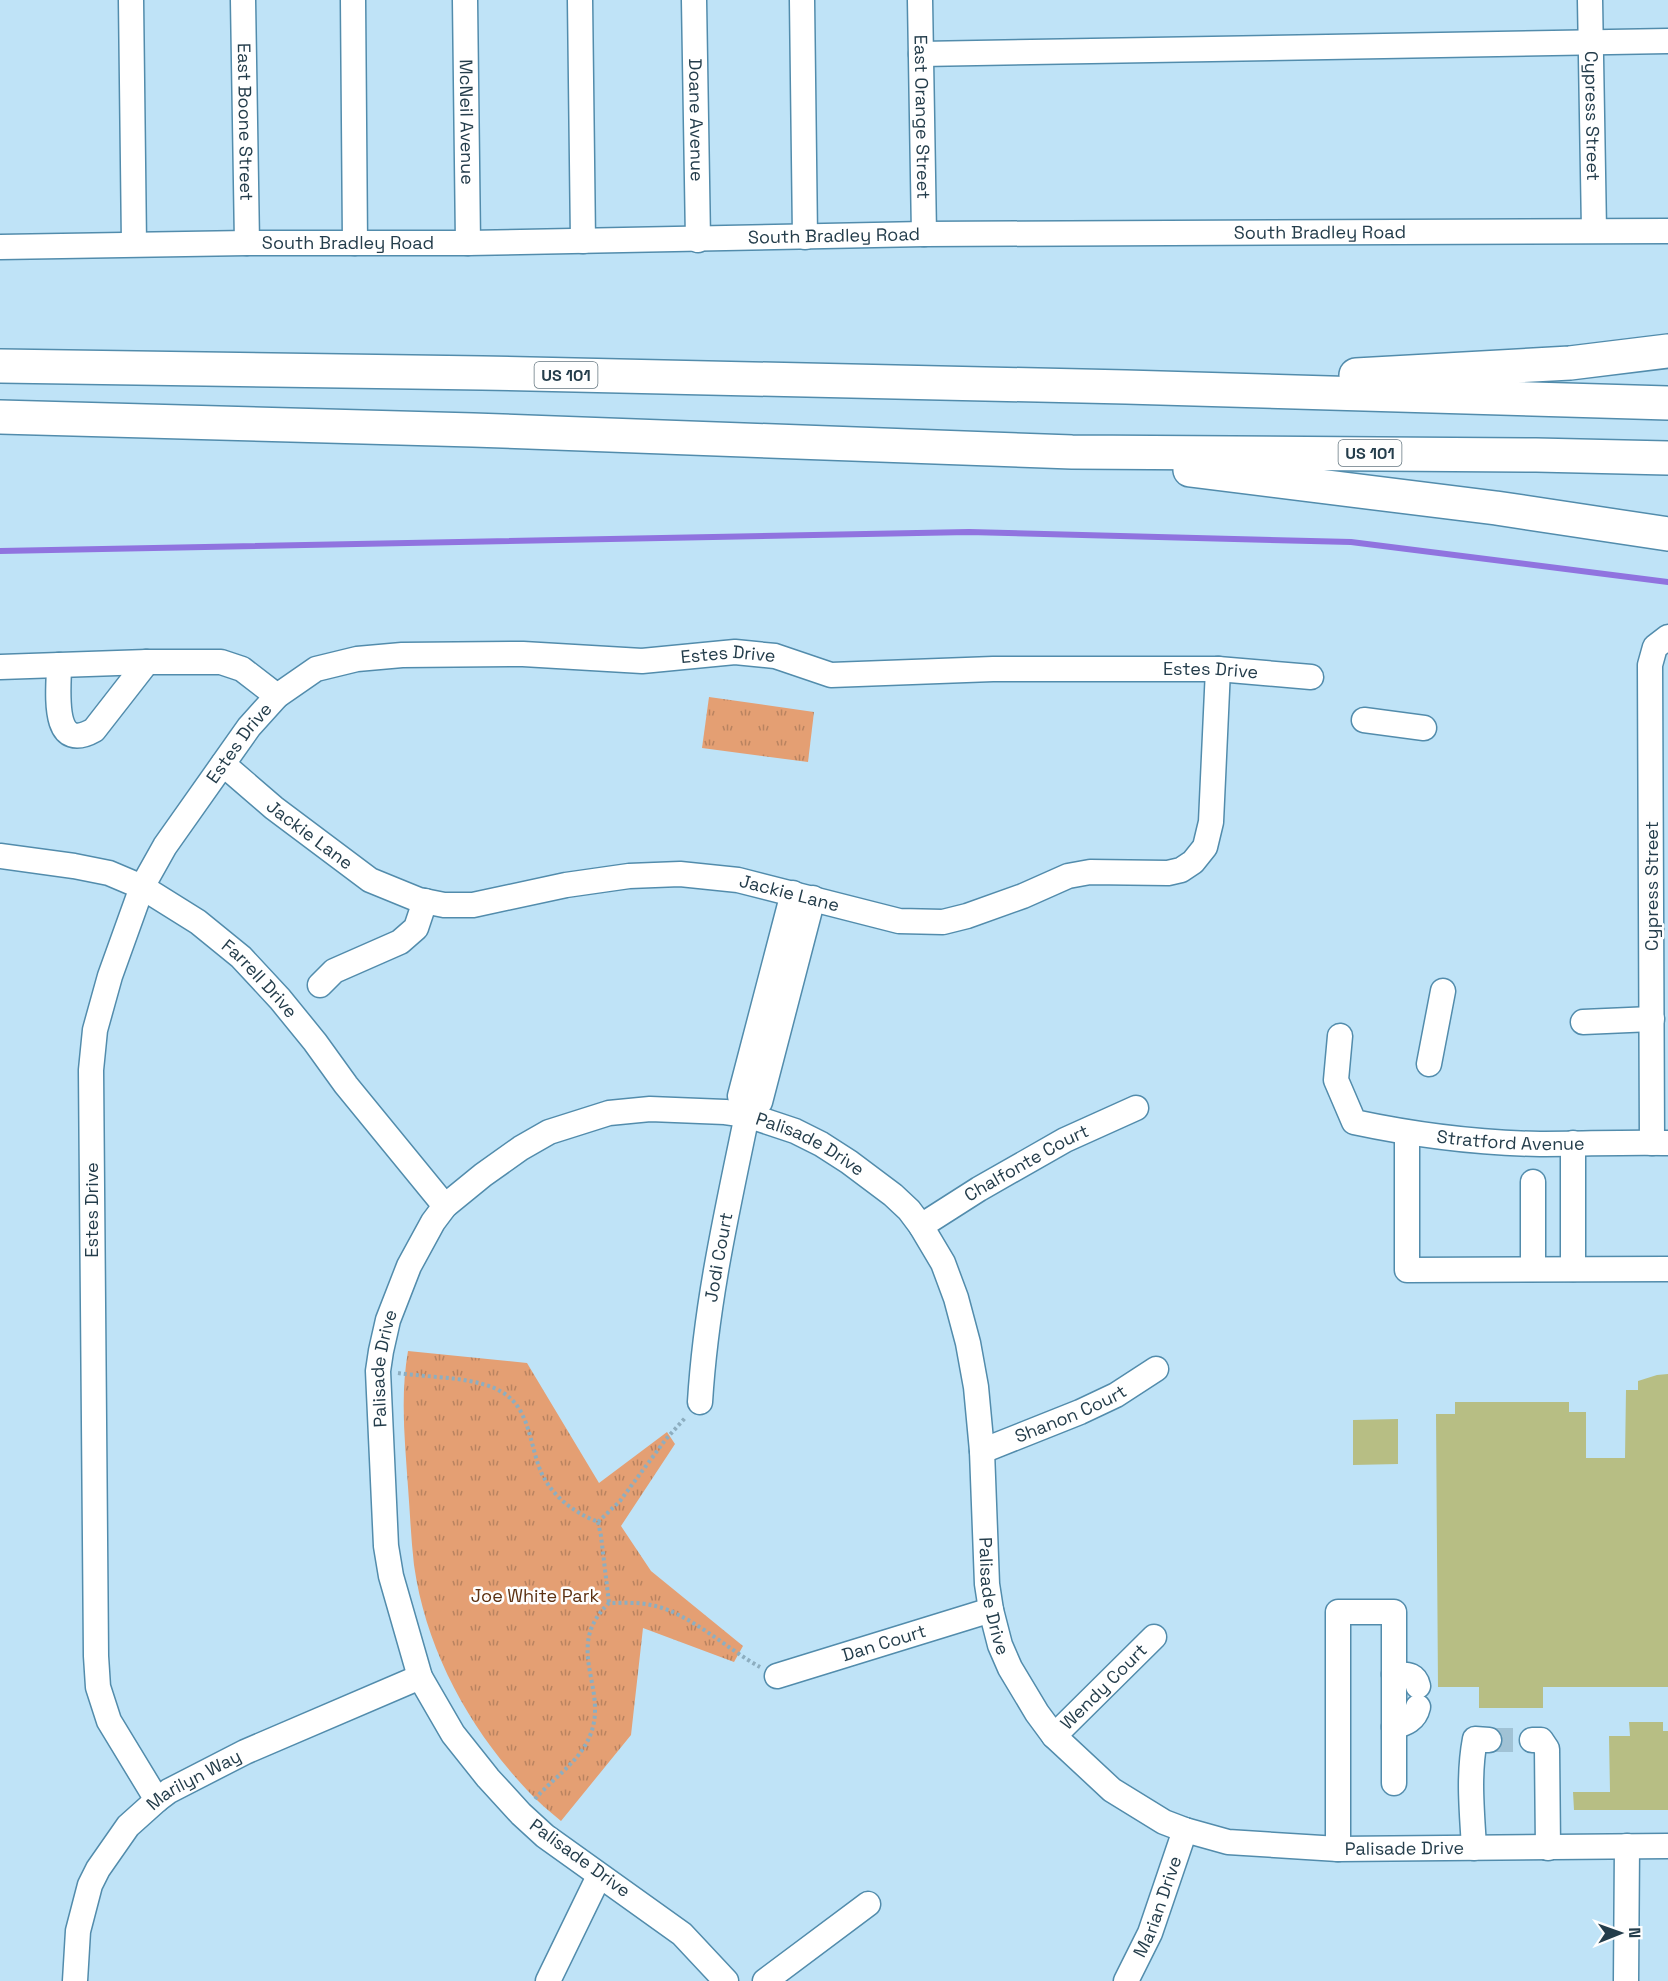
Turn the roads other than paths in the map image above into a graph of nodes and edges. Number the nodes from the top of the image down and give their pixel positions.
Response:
1 (131, 0) edge
2 (243, 0) edge
3 (353, 0) edge
4 (465, 0) edge
5 (580, 0) edge
6 (694, 0) edge
7 (801, 0) edge
8 (920, 0) edge
9 (1590, 0) edge
10 (1668, 41) edge
11 (1591, 42) junction
12 (921, 54) junction
13 (1594, 230) junction
14 (1668, 231) edge
15 (924, 234) junction
16 (805, 237) junction
17 (698, 240) junction
18 (583, 241) junction
19 (247, 243) junction
20 (355, 243) junction
21 (468, 243) junction
22 (134, 244) junction
23 (0, 247) edge
24 (1668, 351) edge
25 (2, 366) edge
26 (1126, 387) junction
27 (1668, 403) edge
28 (3, 417) edge
29 (1072, 452) junction
30 (1668, 458) edge
31 (1668, 534) edge
32 (1668, 637) edge
33 (147, 662) junction
34 (59, 665) junction
35 (0, 667) edge
36 (1218, 669) junction
37 (1311, 677) dead end
38 (277, 696) junction
39 (1659, 700) edge
40 (1364, 720) dead end
41 (1424, 728) dead end
42 (223, 764) junction
43 (0, 856) edge
44 (142, 887) junction
45 (803, 896) junction
46 (424, 901) junction
47 (320, 985) dead end
48 (1443, 991) dead end
49 (1653, 1019) junction
50 (1583, 1022) dead end
51 (1340, 1036) dead end
52 (1430, 1064) dead end
53 (1136, 1107) dead end
54 (747, 1115) junction
55 (1407, 1132) junction
56 (1573, 1143) junction
57 (1660, 1143) edge
58 (1533, 1182) dead end
59 (445, 1206) junction
60 (921, 1226) junction
61 (1533, 1269) junction
62 (1573, 1269) junction
63 (1668, 1269) edge
64 (1156, 1369) dead end
65 (700, 1401) road end
66 (982, 1451) junction
67 (991, 1610) junction
68 (1154, 1637) dead end
69 (1394, 1674) junction
70 (777, 1676) road end
71 (420, 1677) junction
72 (1394, 1727) junction
73 (1054, 1736) junction
74 (1489, 1740) tunnel mouth
75 (1532, 1740) dead end
76 (1394, 1783) dead end
77 (157, 1800) junction
78 (1185, 1830) junction
79 (1627, 1846) junction
80 (1668, 1846) edge
81 (1474, 1848) junction
82 (1548, 1848) junction
83 (1338, 1849) junction
84 (599, 1876) junction
85 (868, 1904) dead end
86 (75, 1981) edge
87 (548, 1981) edge
88 (726, 1981) edge
89 (765, 1981) edge
90 (1126, 1981) edge
91 (1626, 1981) edge

1 - 22 street
2 - 19 street, East Boone Street
3 - 20 street
4 - 21 street, McNeil Avenue
5 - 18 street
6 - 17 street, Doane Avenue
7 - 16 street
8 - 12 street, East Orange Street
9 - 11 street, Cypress Street
10 - 11 street
11 - 12 street
11 - 13 street, Cypress Street
12 - 15 street, East Orange Street
13 - 14 street, South Bradley Road
13 - 15 street, South Bradley Road
15 - 16 street, South Bradley Road
16 - 17 street, South Bradley Road
17 - 18 street, South Bradley Road
18 - 21 street, South Bradley Road
19 - 20 street, South Bradley Road
19 - 22 street, South Bradley Road
20 - 21 street, South Bradley Road
22 - 23 street, South Bradley Road
24 - 26 highway
25 - 26 highway, US 101
26 - 27 highway, US 101
28 - 29 highway, US 101
29 - 30 highway, US 101
29 - 31 highway
32 - 39 street, Cypress Street
33 - 34 street
33 - 34 street
33 - 38 street
34 - 35 street
36 - 37 street, Estes Drive
36 - 38 street, Estes Drive
36 - 45 street, Jackie Lane
38 - 42 street, Estes Drive
39 - 49 street, Cypress Street
40 - 41 street
42 - 44 street, Estes Drive
42 - 46 street, Jackie Lane
43 - 44 street, Farrell Drive
44 - 59 street, Farrell Drive
44 - 77 street, Estes Drive
45 - 46 street, Jackie Lane
45 - 54 street, Jodi Court
46 - 47 street
48 - 52 street
49 - 50 street
49 - 57 street, Cypress Street
51 - 55 street, Stratford Avenue
53 - 60 street, Chalfonte Court
54 - 59 street, Palisade Drive
54 - 60 street, Palisade Drive
54 - 65 street, Jodi Court
55 - 56 street, Stratford Avenue
55 - 61 street
56 - 57 street, Stratford Avenue
56 - 62 street
58 - 61 street
59 - 71 street, Palisade Drive
60 - 66 street, Palisade Drive
61 - 62 street
62 - 63 street
64 - 66 street, Shanon Court
66 - 67 street, Palisade Drive
67 - 70 street, Dan Court
67 - 73 street, Palisade Drive
68 - 73 street, Wendy Court
69 - 72 street
69 - 72 street
69 - 83 street
71 - 77 street, Marilyn Way
71 - 84 street, Palisade Drive
72 - 76 street
73 - 78 street, Palisade Drive
74 - 81 street
75 - 82 street
77 - 86 street, Marilyn Way
78 - 83 street, Palisade Drive
78 - 90 street, Marian Drive
79 - 80 street, Palisade Drive
79 - 82 street, Palisade Drive
79 - 91 street
81 - 82 street, Palisade Drive
81 - 83 street, Palisade Drive
84 - 87 street
84 - 88 street, Palisade Drive
85 - 89 street

